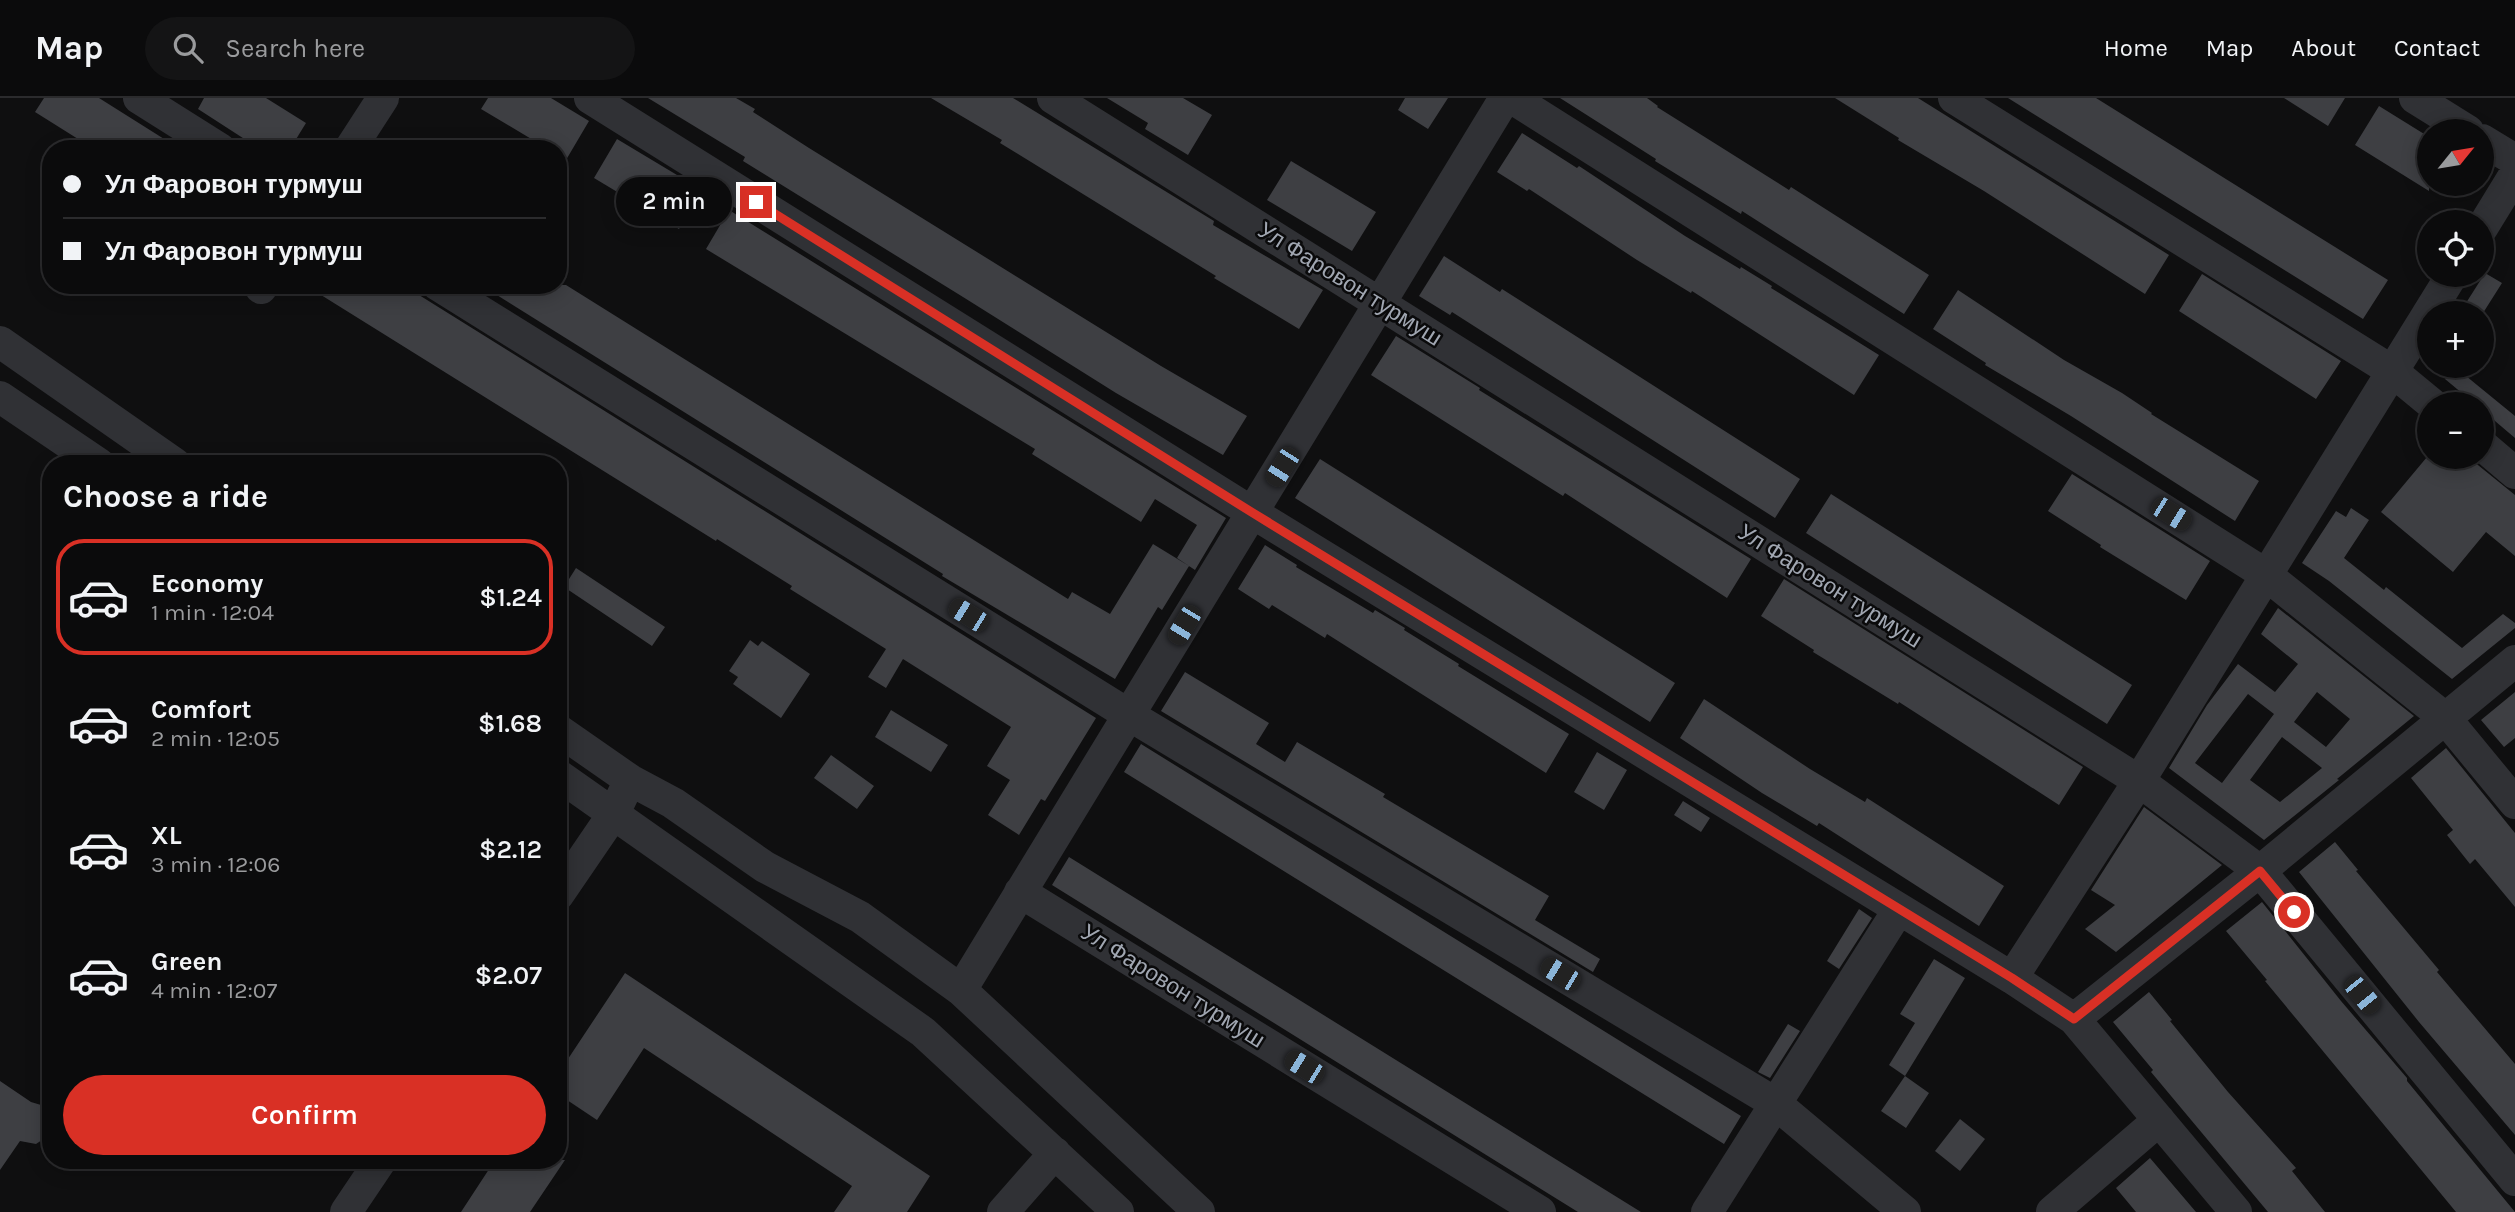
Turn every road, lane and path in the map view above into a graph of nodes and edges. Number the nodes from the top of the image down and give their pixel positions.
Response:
1 (139, 98) edge
2 (383, 98) edge
3 (590, 98) edge
4 (1053, 98) edge
5 (1505, 98) edge
6 (1512, 98) edge
7 (1954, 98) edge
8 (2415, 98) edge
9 (2449, 119) edge
10 (206, 140) edge
11 (356, 140) edge
12 (2494, 147) edge
13 (2515, 160) edge
14 (2515, 174) edge
15 (2493, 210) edge
16 (2444, 287) edge
17 (452, 294) edge
18 (1382, 304) junction
19 (0, 342) edge
20 (2392, 371) junction
21 (2417, 392) edge
22 (0, 397) edge
23 (86, 455) edge
24 (162, 455) edge
25 (2494, 455) edge
26 (2515, 473) edge
27 (1253, 513) junction
28 (2265, 574) junction
29 (2515, 661) edge
30 (1129, 715) junction
31 (2445, 718) junction
32 (567, 736) edge
33 (630, 780) junction
34 (567, 781) edge
35 (2139, 781) junction
36 (2515, 803) edge
37 (614, 813) junction
38 (2260, 871) junction
39 (567, 882) edge
40 (1020, 892) junction
41 (1899, 909) junction
42 (2012, 978) junction
43 (961, 990) junction
44 (2074, 1019) junction
45 (1775, 1103) junction
46 (2159, 1120) junction
47 (1055, 1153) junction
48 (375, 1169) edge
49 (2515, 1180) edge
50 (346, 1212) edge
51 (1003, 1212) edge
52 (1118, 1212) edge
53 (1199, 1212) edge
54 (1540, 1212) edge
55 (1707, 1212) edge
56 (1905, 1212) edge
57 (2052, 1212) edge
58 (2236, 1212) edge

1 - 10 street
2 - 11 street
3 - 27 street
4 - 18 street, Ул Фаровон турмуш
5 - 18 street
6 - 28 street
7 - 20 street
8 - 9 street
12 - 13 street
14 - 15 street
16 - 20 street
17 - 30 street
18 - 27 street
18 - 35 street, Ул Фаровон турмуш
19 - 24 street
20 - 21 street
20 - 28 street
22 - 23 street
25 - 26 street
27 - 30 street
27 - 41 street
28 - 31 street
28 - 35 street
29 - 31 street
30 - 40 street
30 - 45 street
31 - 36 street
31 - 38 street
32 - 33 street
33 - 37 street
33 - 43 street
34 - 37 street
35 - 38 street, Ул Фаровон турмуш
35 - 42 street
37 - 39 street
37 - 47 street
38 - 44 street
38 - 49 street, Ул Фаровон турмуш
40 - 43 street
40 - 54 street, Ул Фаровон турмуш
41 - 42 street
41 - 45 street
42 - 44 street
43 - 53 street
44 - 46 street
45 - 55 street
45 - 56 street
46 - 57 street
46 - 58 street
47 - 51 street
47 - 52 street
48 - 50 street

